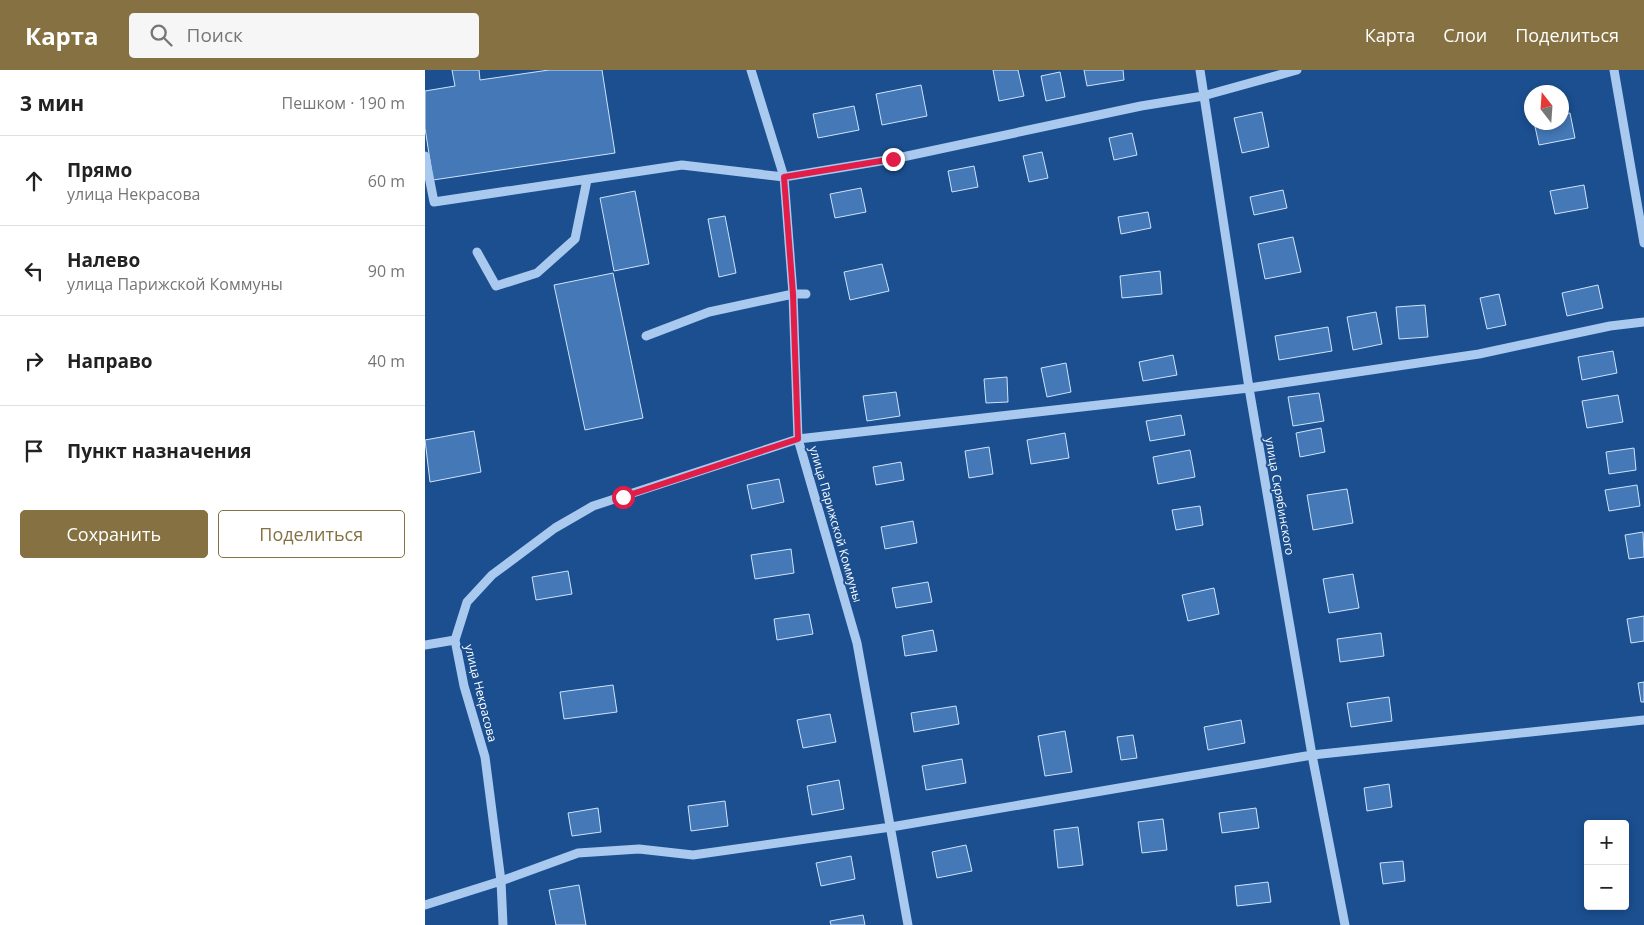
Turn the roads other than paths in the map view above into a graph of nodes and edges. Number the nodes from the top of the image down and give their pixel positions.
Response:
1 (751, 70) edge
2 (1200, 70) edge
3 (1297, 70) edge
4 (1614, 70) edge
5 (1203, 96) junction
6 (425, 156) edge
7 (784, 177) junction
8 (587, 180) junction
9 (1644, 243) edge
10 (477, 252) dead end
11 (793, 294) junction
12 (806, 294) dead end
13 (1644, 322) edge
14 (646, 336) dead end
15 (1249, 388) junction
16 (798, 439) junction
17 (455, 640) junction
18 (425, 645) edge
19 (1644, 720) edge
20 (1311, 755) junction
21 (891, 827) junction
22 (501, 881) junction
23 (425, 905) edge
24 (503, 925) edge
25 (908, 925) edge
26 (1345, 925) edge

1 - 7 street, улица Парижской Коммуны
2 - 5 street, улица Скрябинского
3 - 5 street
4 - 9 street
5 - 7 street
5 - 15 street, улица Скрябинского
6 - 8 street
7 - 8 street
7 - 11 street, улица Парижской Коммуны
8 - 10 street
11 - 12 street
11 - 14 street
11 - 16 street, улица Парижской Коммуны
13 - 15 street, улица Некрасова
15 - 16 street, улица Некрасова
15 - 20 street, улица Скрябинского
16 - 17 street, улица Некрасова
16 - 21 street, улица Парижской Коммуны
17 - 18 street
17 - 22 street, улица Некрасова
19 - 20 street
20 - 21 street
20 - 26 street, улица Скрябинского
21 - 22 street
21 - 25 street, улица Парижской Коммуны
22 - 23 street
22 - 24 street, улица Некрасова

